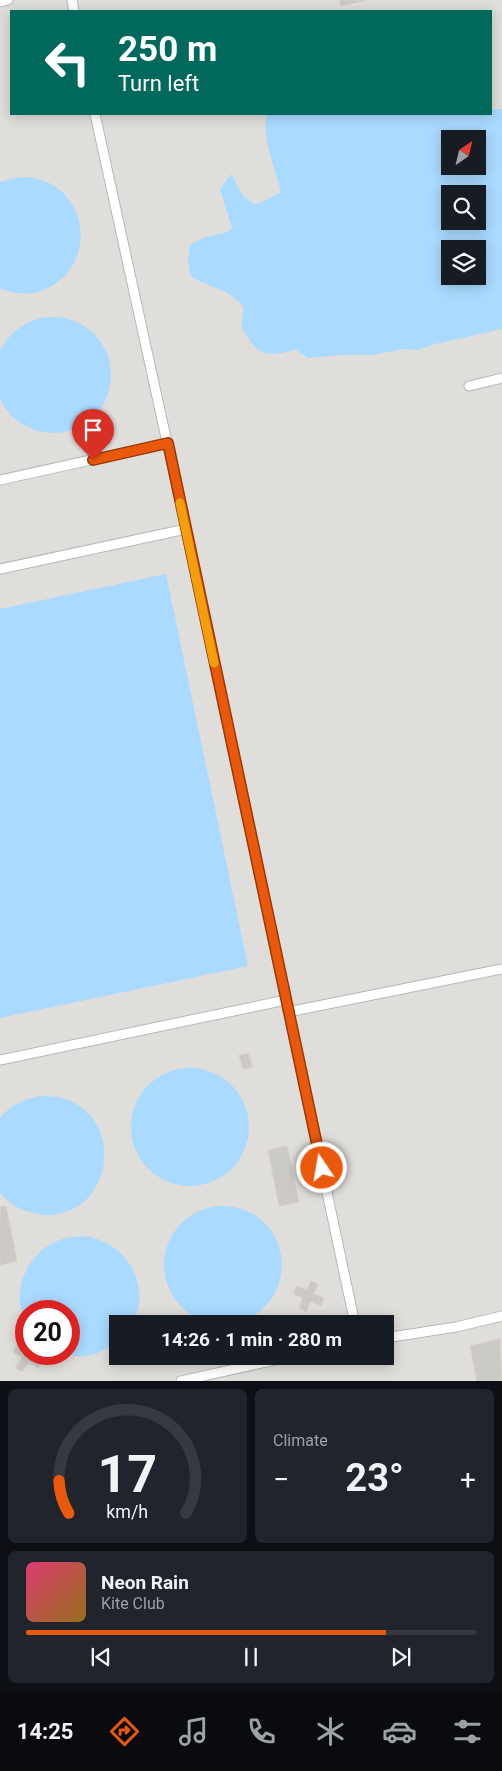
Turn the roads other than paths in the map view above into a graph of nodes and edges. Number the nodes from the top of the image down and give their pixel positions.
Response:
1 (8, 0) edge
2 (0, 2) edge
3 (95, 115) edge
4 (502, 378) edge
5 (469, 386) dead end
6 (168, 443) junction
7 (0, 480) edge
8 (186, 529) junction
9 (0, 569) edge
10 (502, 969) edge
11 (286, 1000) junction
12 (288, 1012) junction
13 (0, 1060) edge
14 (353, 1315) edge
15 (502, 1316) edge
16 (394, 1337) edge
17 (253, 1365) edge
18 (181, 1381) edge

1 - 2 lane
3 - 6 lane
4 - 5 lane
6 - 7 lane
6 - 8 lane
8 - 9 lane
8 - 11 lane
10 - 12 lane
11 - 12 lane
11 - 13 lane
12 - 14 lane
15 - 16 lane
17 - 18 lane

